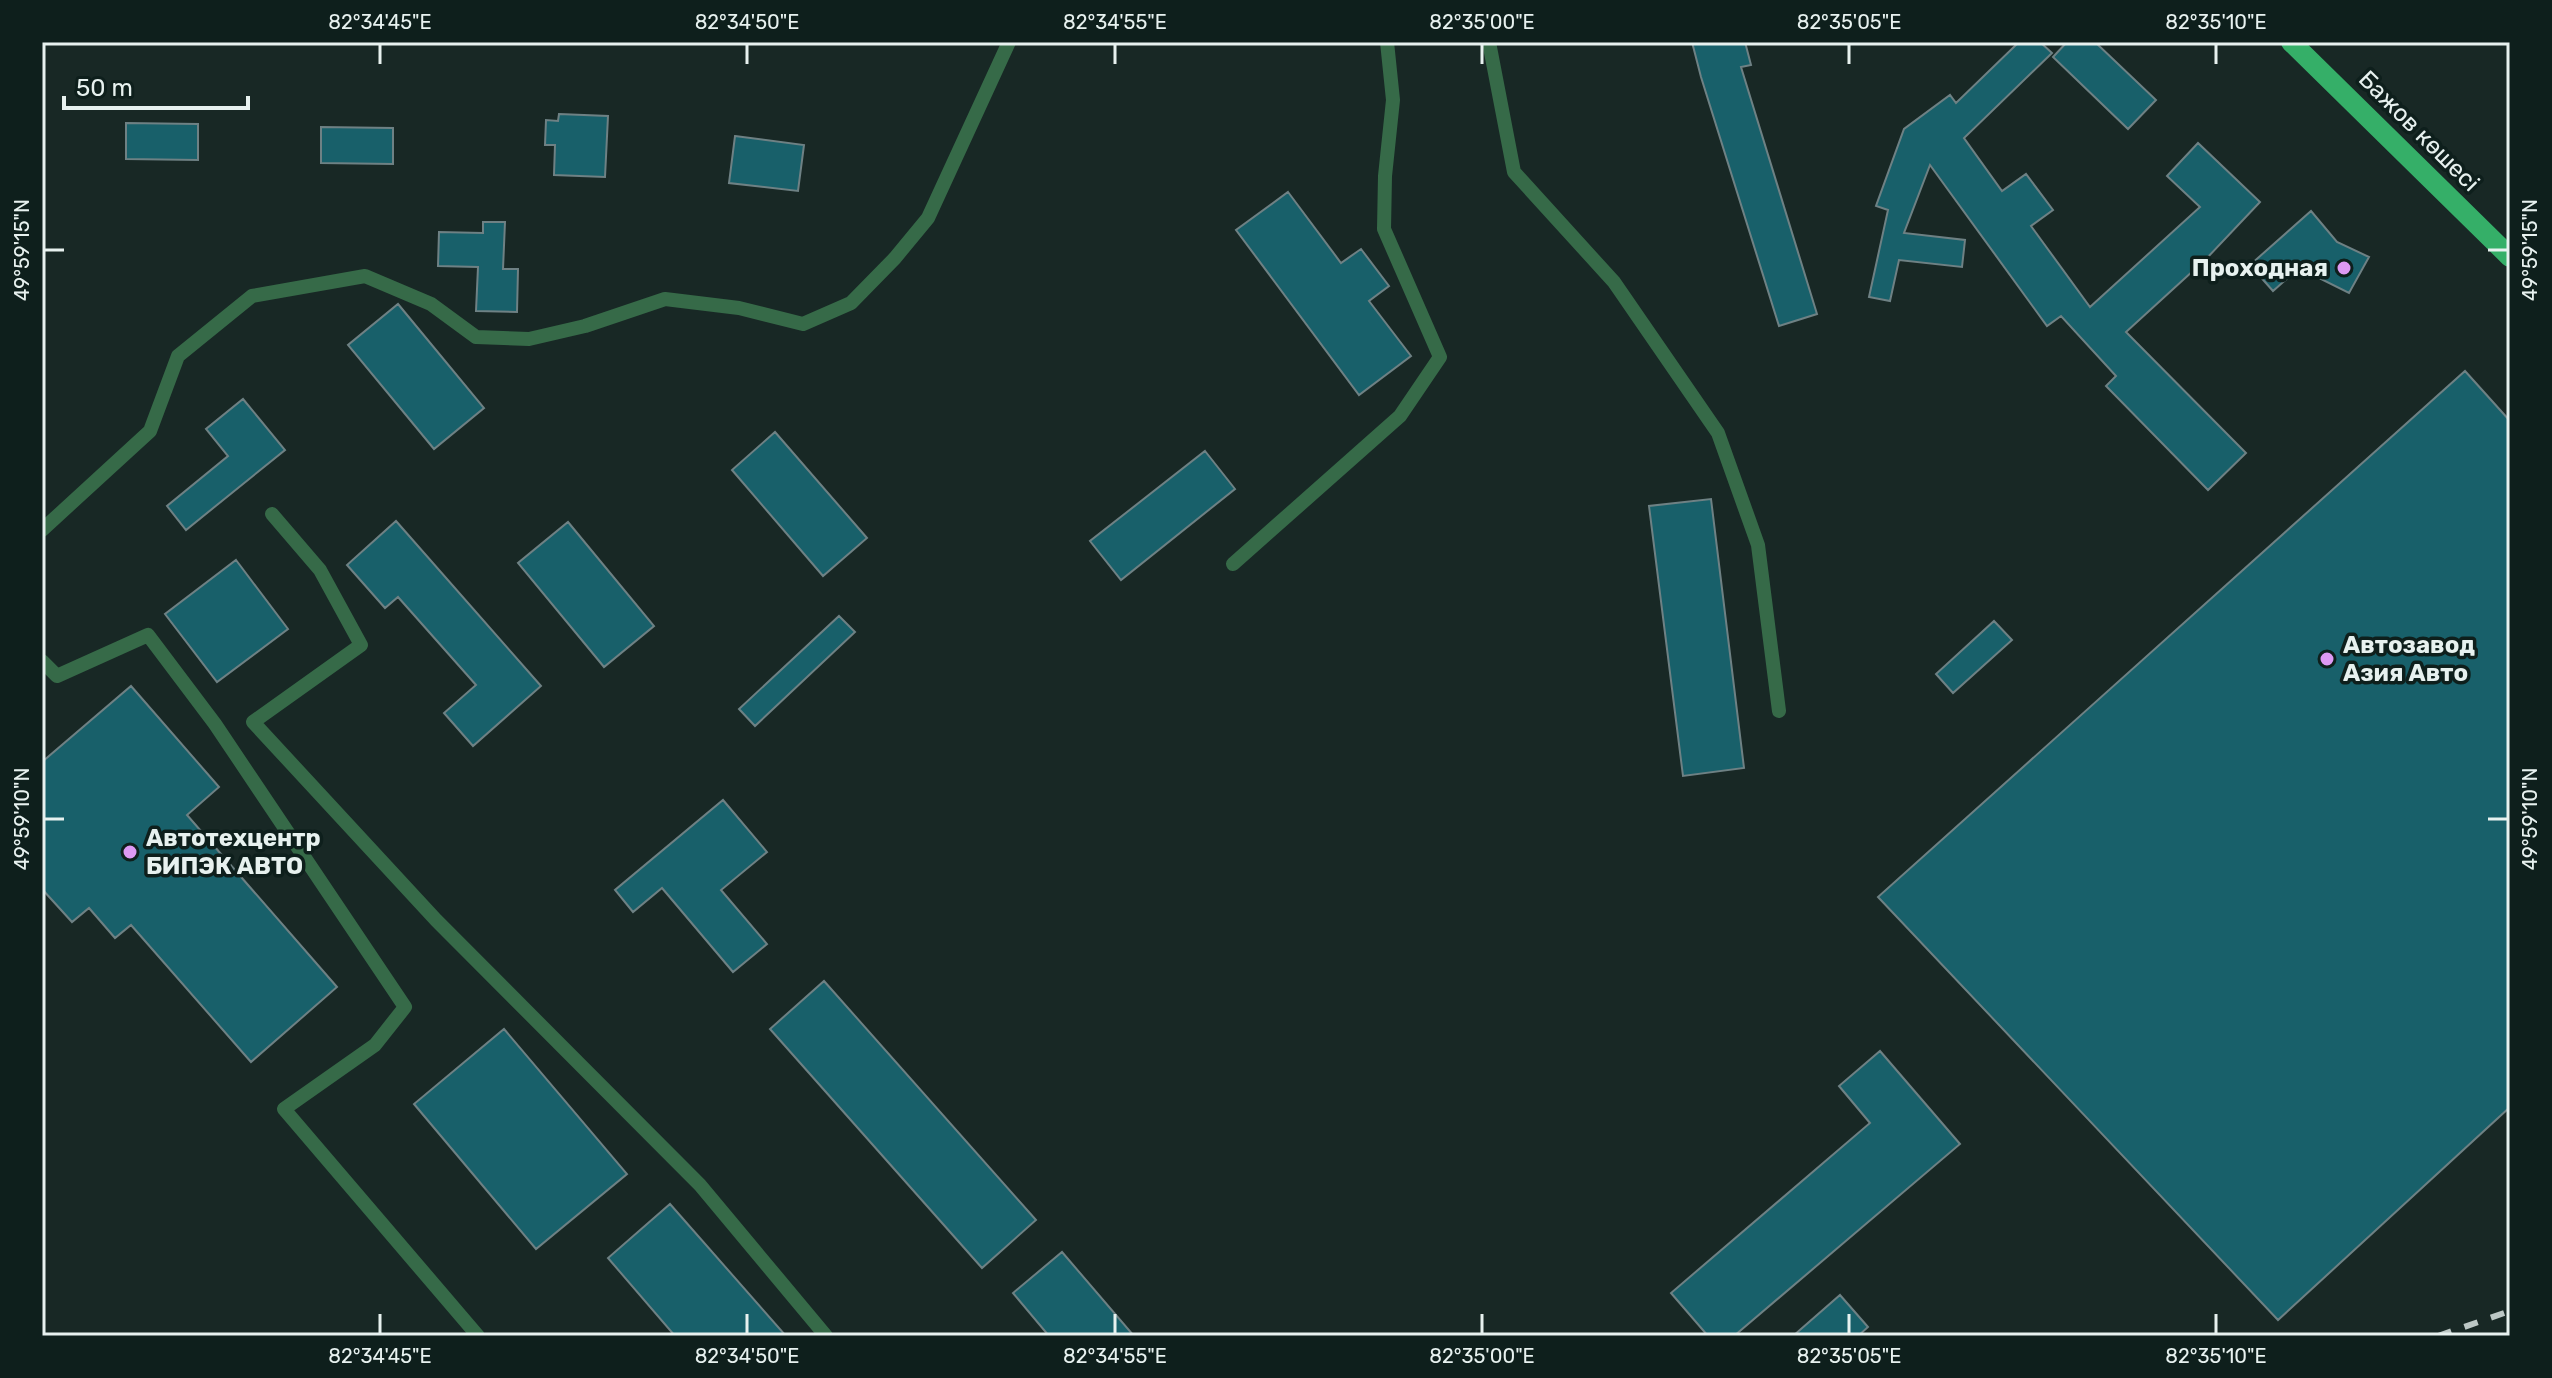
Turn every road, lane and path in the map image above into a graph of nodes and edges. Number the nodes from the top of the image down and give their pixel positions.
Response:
1 (1009, 42) edge
2 (1387, 42) edge
3 (1489, 42) edge
4 (2291, 42) edge
5 (2510, 257) edge
6 (272, 514) dead end
7 (42, 530) edge
8 (1233, 564) dead end
9 (42, 661) edge
10 (1779, 711) dead end
11 (478, 1336) edge
12 (826, 1336) edge

1 - 7 lane
2 - 8 lane
3 - 10 lane
4 - 5 main road, Бажов көшесі
6 - 12 lane
9 - 11 lane

